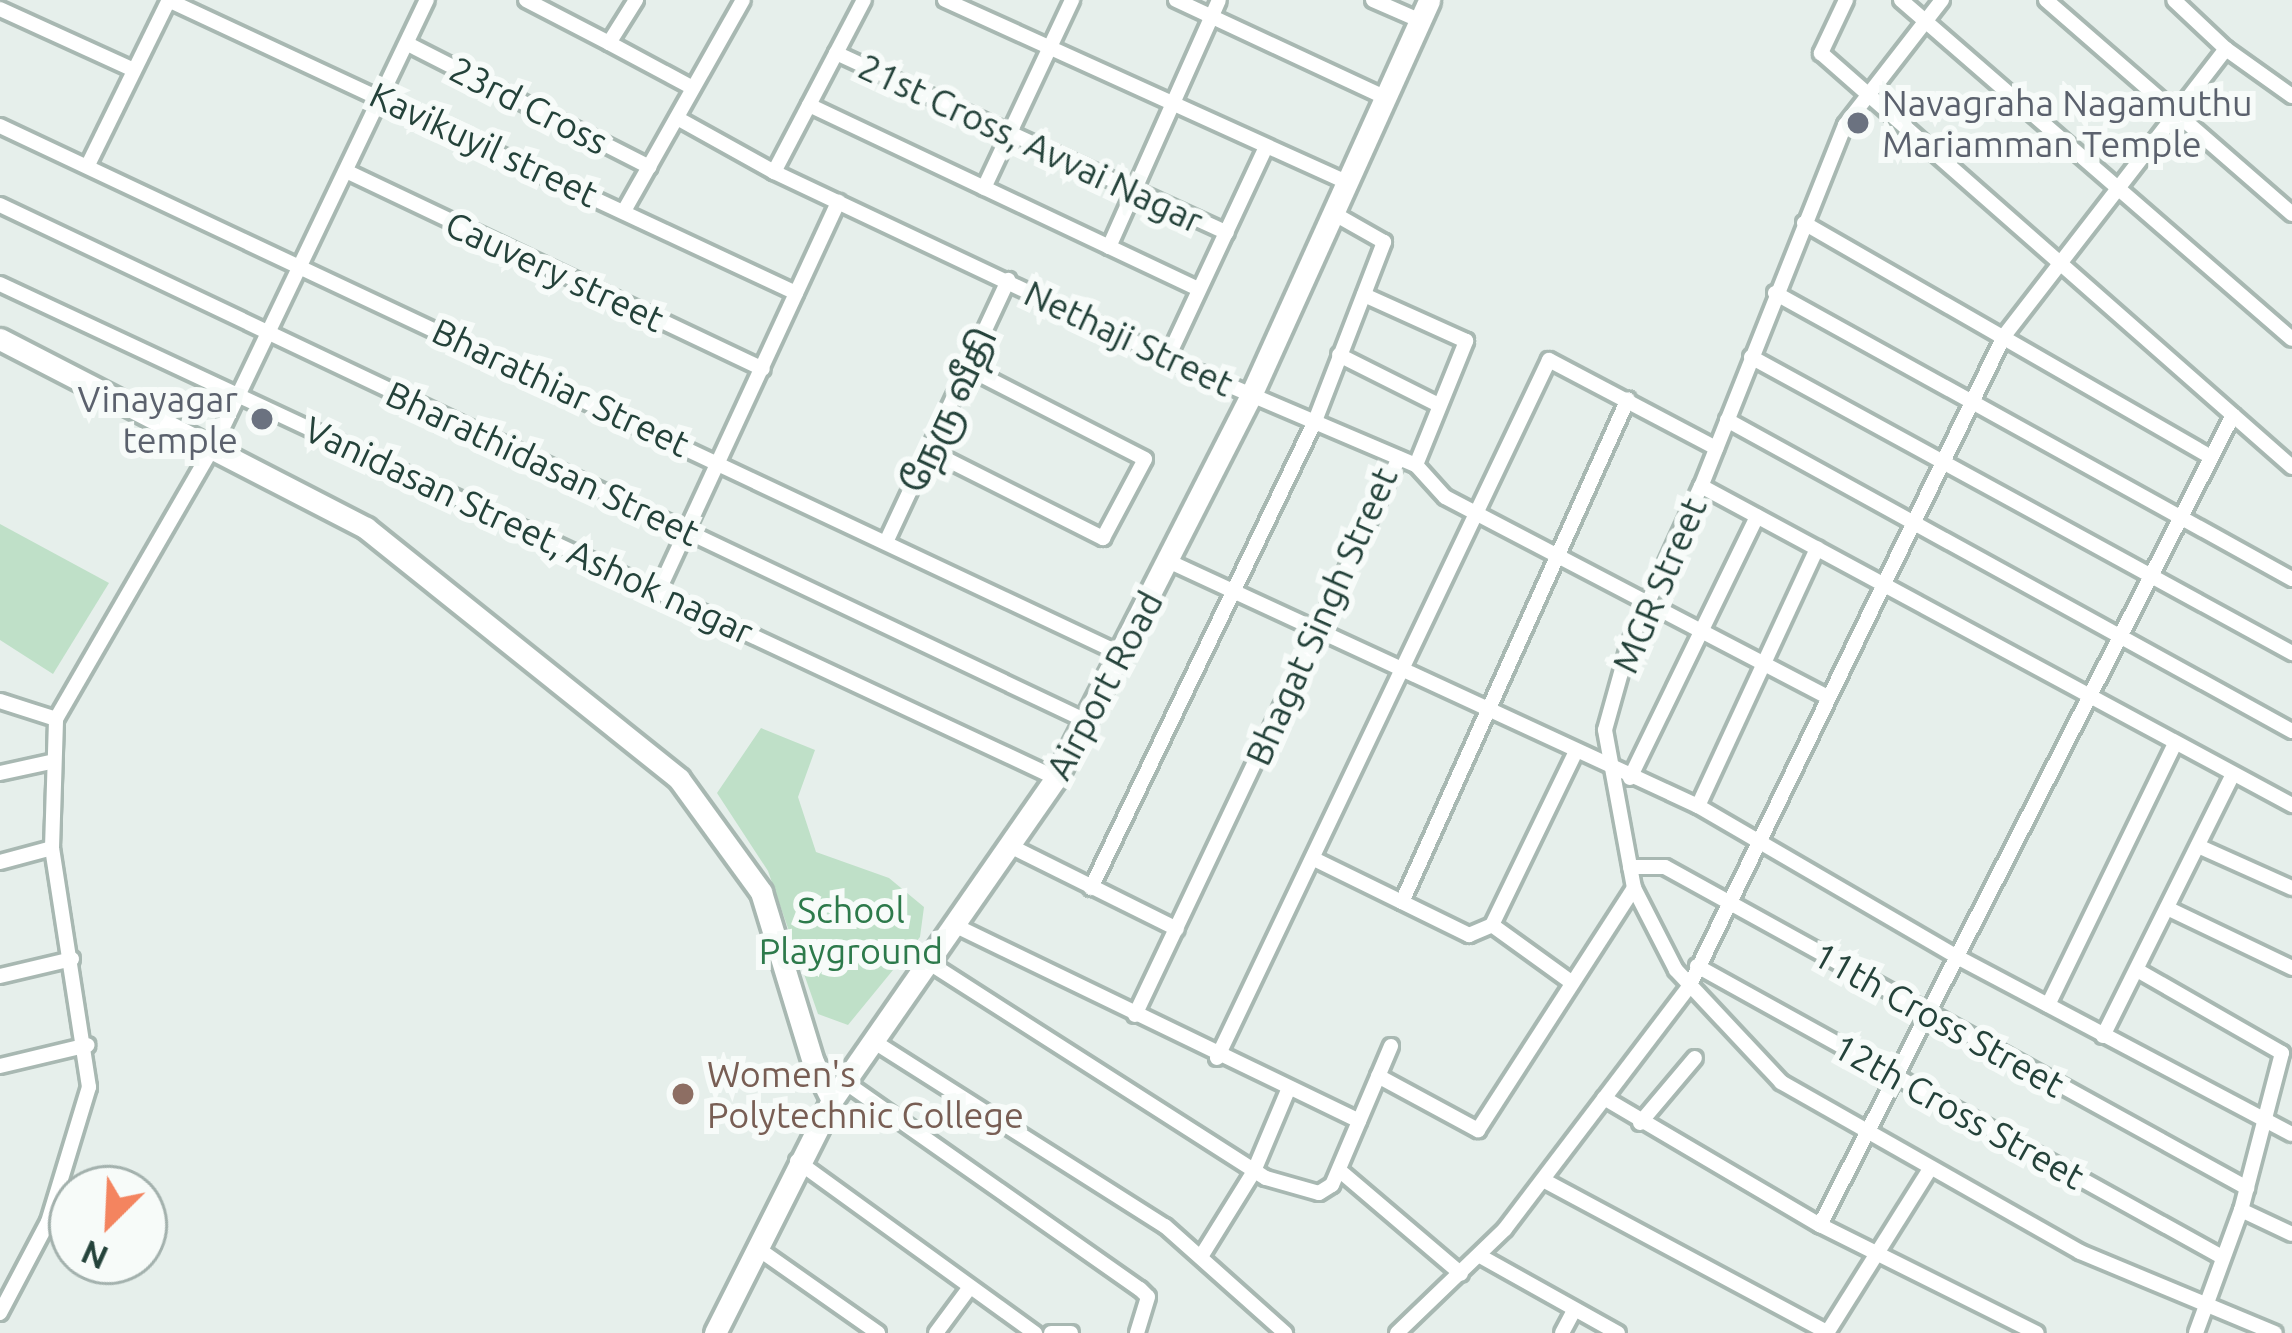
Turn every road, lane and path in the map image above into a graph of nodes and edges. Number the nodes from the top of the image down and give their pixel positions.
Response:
1 (168, 0) edge
2 (427, 0) edge
3 (526, 0) edge
4 (636, 0) edge
5 (743, 0) edge
6 (864, 0) edge
7 (945, 0) edge
8 (1072, 0) edge
9 (1176, 0) edge
10 (1219, 0) edge
11 (1373, 0) edge
12 (1846, 0) edge
13 (1900, 0) edge
14 (1942, 0) edge
15 (2046, 0) edge
16 (2174, 0) edge
17 (0, 9) edge
18 (1425, 10) edge
19 (1211, 16) junction
20 (1926, 19) junction
21 (609, 43) junction
22 (408, 44) junction
23 (1051, 47) junction
24 (2226, 49) junction
25 (836, 53) junction
26 (134, 70) junction
27 (694, 88) junction
28 (1863, 93) junction
29 (2292, 96) edge
30 (386, 97) junction
31 (1384, 97) junction
32 (1169, 102) junction
33 (809, 105) junction
34 (2174, 110) junction
35 (677, 118) junction
36 (0, 127) edge
37 (1010, 133) junction
38 (1265, 147) junction
39 (88, 165) junction
40 (649, 166) junction
41 (348, 172) junction
42 (774, 172) junction
43 (1347, 182) junction
44 (2113, 187) junction
45 (984, 188) junction
46 (1132, 190) junction
47 (838, 202) junction
48 (0, 205) edge
49 (624, 211) junction
50 (1333, 212) junction
51 (2292, 214) edge
52 (1804, 223) junction
53 (1227, 233) junction
54 (1109, 247) junction
55 (2060, 260) junction
56 (301, 265) junction
57 (1008, 280) junction
58 (0, 284) edge
59 (1198, 290) junction
60 (796, 292) junction
61 (1775, 293) junction
62 (1364, 295) junction
63 (270, 331) junction
64 (2004, 336) junction
65 (0, 339) edge
66 (2292, 339) edge
67 (1339, 355) junction
68 (1168, 357) junction
69 (1751, 357) junction
70 (763, 369) junction
71 (969, 369) junction
72 (240, 393) junction
73 (1251, 395) junction
74 (1628, 399) junction
75 (1977, 401) junction
76 (1439, 405) junction
77 (2233, 415) junction
78 (1727, 420) junction
79 (1315, 422) junction
80 (215, 444) junction
81 (1716, 448) junction
82 (930, 451) junction
83 (2210, 456) junction
84 (1399, 458) junction
85 (719, 459) junction
86 (1946, 464) junction
87 (1416, 465) junction
88 (2292, 467) edge
89 (1701, 486) junction
90 (2178, 514) junction
91 (1478, 515) junction
92 (1757, 515) junction
93 (1911, 522) junction
94 (687, 531) junction
95 (887, 540) junction
96 (1817, 548) junction
97 (1556, 555) junction
98 (1168, 561) junction
99 (2148, 575) junction
100 (2292, 578) edge
101 (1880, 582) junction
102 (658, 592) junction
103 (1233, 592) junction
104 (1648, 601) junction
105 (1702, 629) junction
106 (1317, 632) junction
107 (2118, 639) junction
108 (1119, 653) junction
109 (2292, 653) edge
110 (1765, 663) junction
111 (1405, 673) junction
112 (1825, 696) junction
113 (2090, 699) junction
114 (3, 700) edge
115 (1485, 711) junction
116 (56, 719) junction
117 (1086, 721) junction
118 (2292, 731) edge
119 (2175, 743) junction
120 (1575, 753) junction
121 (50, 762) junction
122 (1608, 768) junction
123 (0, 773) edge
124 (2233, 773) junction
125 (1056, 778) junction
126 (1630, 778) junction
127 (2292, 805) edge
128 (1698, 806) junction
129 (1755, 839) junction
130 (2198, 846) junction
131 (1012, 847) junction
132 (52, 848) junction
133 (1314, 859) junction
134 (0, 862) edge
135 (1630, 867) junction
136 (1091, 888) junction
137 (1634, 888) junction
138 (2292, 889) edge
139 (1402, 902) junction
140 (1725, 903) junction
141 (2168, 908) junction
142 (954, 925) junction
143 (1492, 925) junction
144 (1177, 929) junction
145 (72, 959) junction
146 (1961, 959) junction
147 (928, 962) junction
148 (1697, 966) junction
149 (2292, 968) edge
150 (2137, 970) junction
151 (0, 976) edge
152 (1571, 982) junction
153 (1690, 985) junction
154 (2048, 1005) junction
155 (1931, 1014) junction
156 (1136, 1015) junction
157 (2103, 1036) junction
158 (873, 1041) junction
159 (88, 1046) junction
160 (1390, 1046) dead end
161 (1217, 1058) junction
162 (1695, 1058) dead end
163 (0, 1066) edge
164 (1378, 1076) junction
165 (1898, 1077) junction
166 (1288, 1090) junction
167 (838, 1091) junction
168 (1604, 1098) junction
169 (1359, 1121) junction
170 (1640, 1123) junction
171 (2265, 1123) junction
172 (2292, 1135) edge
173 (1867, 1136) junction
174 (797, 1161) junction
175 (1930, 1169) junction
176 (1339, 1170) junction
177 (1254, 1171) junction
178 (1545, 1181) junction
179 (2247, 1188) junction
180 (2240, 1210) junction
181 (1820, 1225) junction
182 (2292, 1234) edge
183 (757, 1248) junction
184 (1876, 1254) junction
185 (1202, 1255) junction
186 (1480, 1256) junction
187 (2222, 1257) junction
188 (1461, 1274) junction
189 (970, 1287) junction
190 (2204, 1308) junction
191 (1574, 1310) junction
192 (0, 1313) edge
193 (1408, 1330) edge
194 (715, 1333) edge
195 (878, 1333) edge
196 (936, 1333) edge
197 (1035, 1333) edge
198 (1051, 1333) edge
199 (1071, 1333) edge
200 (1137, 1333) edge
201 (1285, 1333) edge
202 (1562, 1333) edge
203 (1618, 1333) edge
204 (1828, 1333) edge
205 (2037, 1333) edge
206 (2196, 1333) edge
207 (2276, 1333) edge

1 - 26 street
1 - 30 street, Kavikuyil street
2 - 22 street
3 - 21 street
4 - 21 street
5 - 27 street
6 - 25 street
7 - 23 street
8 - 23 street
9 - 19 street
10 - 19 street
11 - 18 street
12 - 28 street
13 - 20 street
14 - 20 street, MGR Street
15 - 34 street
16 - 24 street
17 - 26 street
18 - 31 street, Airport Road
19 - 31 street
19 - 32 street
20 - 28 street, MGR Street
20 - 44 street
21 - 27 street
22 - 30 street
22 - 40 street, 23rd Cross
23 - 32 street
23 - 37 street
24 - 29 street
24 - 34 street
25 - 33 street
25 - 37 street, 21st Cross, Avvai Nagar
26 - 39 street
27 - 35 street
28 - 52 street, MGR Street
28 - 55 street
30 - 41 street
30 - 49 street, Kavikuyil street
31 - 43 street, Airport Road
32 - 38 street
32 - 46 street
33 - 42 street
33 - 45 street
34 - 44 street
34 - 51 street
35 - 40 street
35 - 42 street, Nethaji Street
36 - 39 street, Bharathiar Street
37 - 45 street
37 - 46 street, 21st Cross, Avvai Nagar
38 - 43 street
38 - 53 street
39 - 56 street, Bharathiar Street
40 - 49 street
41 - 56 street
41 - 70 street, Cauvery street
42 - 47 street, Nethaji Street
43 - 50 street, Airport Road
44 - 55 street
44 - 66 street
45 - 54 street
46 - 53 street, 21st Cross, Avvai Nagar
46 - 54 street
47 - 57 street, Nethaji Street
47 - 60 street
48 - 63 street, Bharathidasan Street
49 - 60 street, Kavikuyil street
50 - 62 street
50 - 73 street, Airport Road
52 - 61 street, MGR Street
52 - 64 street
53 - 59 street
54 - 59 street
55 - 64 street
55 - 77 street
56 - 63 street
56 - 85 street, Bharathiar Street
57 - 68 street, Nethaji Street
57 - 71 street, நேரு வீதி
58 - 72 street, Vanidasan Street, Ashok nagar
59 - 68 street
60 - 70 street
61 - 69 street, MGR Street
61 - 75 street
62 - 67 street
62 - 76 street
63 - 72 street
63 - 94 street, Bharathidasan Street
64 - 75 street
64 - 83 street
65 - 80 street
67 - 76 street
67 - 79 street
68 - 73 street, Nethaji Street
69 - 78 street, MGR Street
69 - 86 street
70 - 85 street
71 - 82 street, நேரு வீதி
71 - 82 street
72 - 80 street
72 - 102 street, Vanidasan Street, Ashok nagar
73 - 79 street, Nethaji Street
73 - 98 street, Airport Road
74 - 81 street
74 - 91 street
74 - 97 street
75 - 86 street
75 - 90 street
76 - 87 street
77 - 83 street
77 - 88 street
78 - 81 street, MGR Street
78 - 93 street
79 - 84 street, Bhagat Singh Street
79 - 103 street
80 - 116 street
80 - 167 street
81 - 89 street, MGR Street
82 - 95 street, நேரு வீதி
83 - 90 street
84 - 87 street
84 - 106 street, Bhagat Singh Street
85 - 94 street
85 - 95 street, Bharathiar Street
86 - 93 street
86 - 99 street
87 - 91 street
89 - 92 street
89 - 104 street, MGR Street
90 - 99 street
90 - 100 street
91 - 97 street
91 - 111 street
92 - 96 street
92 - 105 street
93 - 101 street
93 - 107 street
94 - 102 street
94 - 117 street, Bharathidasan Street
95 - 108 street, Bharathiar Street
96 - 101 street
96 - 110 street
97 - 104 street
97 - 115 street
98 - 103 street
98 - 108 street, Airport Road
99 - 107 street
99 - 109 street
101 - 112 street
101 - 113 street
102 - 125 street, Vanidasan Street, Ashok nagar
103 - 106 street
103 - 136 street
104 - 105 street
104 - 122 street, MGR Street
105 - 110 street
105 - 126 street
106 - 111 street
106 - 144 street, Bhagat Singh Street
107 - 113 street
107 - 118 street
108 - 117 street, Airport Road
110 - 112 street
110 - 128 street
111 - 115 street
111 - 133 street
112 - 129 street
113 - 119 street
113 - 146 street
114 - 116 street
115 - 120 street
115 - 139 street
116 - 121 street
117 - 125 street, Airport Road
119 - 124 street
119 - 154 street
120 - 122 street
120 - 143 street
121 - 123 street
121 - 132 street
122 - 126 street
122 - 135 street, MGR Street
124 - 127 street
124 - 130 street
125 - 131 street, Airport Road
126 - 128 street
128 - 129 street
129 - 140 street
129 - 146 street
130 - 138 street
130 - 141 street
131 - 136 street
131 - 142 street, Airport Road
132 - 134 street
132 - 145 street
133 - 139 street
133 - 161 street
135 - 137 street, MGR Street
135 - 140 street, 11th Cross Street
136 - 144 street
137 - 152 street
137 - 153 street, MGR Street
139 - 143 street
140 - 148 street
140 - 155 street, 11th Cross Street
141 - 149 street
141 - 150 street
142 - 147 street, Airport Road
142 - 156 street
143 - 152 street
144 - 156 street, Bhagat Singh Street
145 - 151 street
145 - 159 street
146 - 154 street
146 - 155 street
147 - 158 street, Airport Road
147 - 177 street
148 - 153 street
148 - 165 street, 12th Cross Street
150 - 157 street
150 - 171 street
152 - 164 street
153 - 168 street
153 - 173 street, MGR Street
154 - 157 street
155 - 165 street
155 - 179 street, 11th Cross Street
156 - 161 street
157 - 171 street
158 - 167 street, Airport Road
158 - 185 street
159 - 163 street
159 - 192 street
160 - 164 street
161 - 166 street
162 - 170 street
164 - 169 street
165 - 173 street
165 - 187 street, 12th Cross Street
166 - 169 street
166 - 177 street
167 - 174 street, Airport Road
167 - 200 street
168 - 170 street
168 - 178 street
169 - 176 street
170 - 181 street
171 - 172 street
171 - 179 street
173 - 175 street, MGR Street
173 - 181 street
174 - 183 street, Airport Road
174 - 189 street
175 - 184 street
175 - 190 street, MGR Street
176 - 177 street
176 - 188 street
177 - 185 street
178 - 186 street
178 - 204 street
179 - 180 street
180 - 182 street
180 - 187 street
181 - 184 street
183 - 194 street, Airport Road
183 - 195 street
184 - 204 street
184 - 205 street
185 - 201 street
186 - 188 street
186 - 191 street
187 - 190 street
188 - 193 street
189 - 196 street
189 - 197 street
190 - 206 street
190 - 207 street, MGR Street
191 - 202 street
191 - 203 street
198 - 199 street

